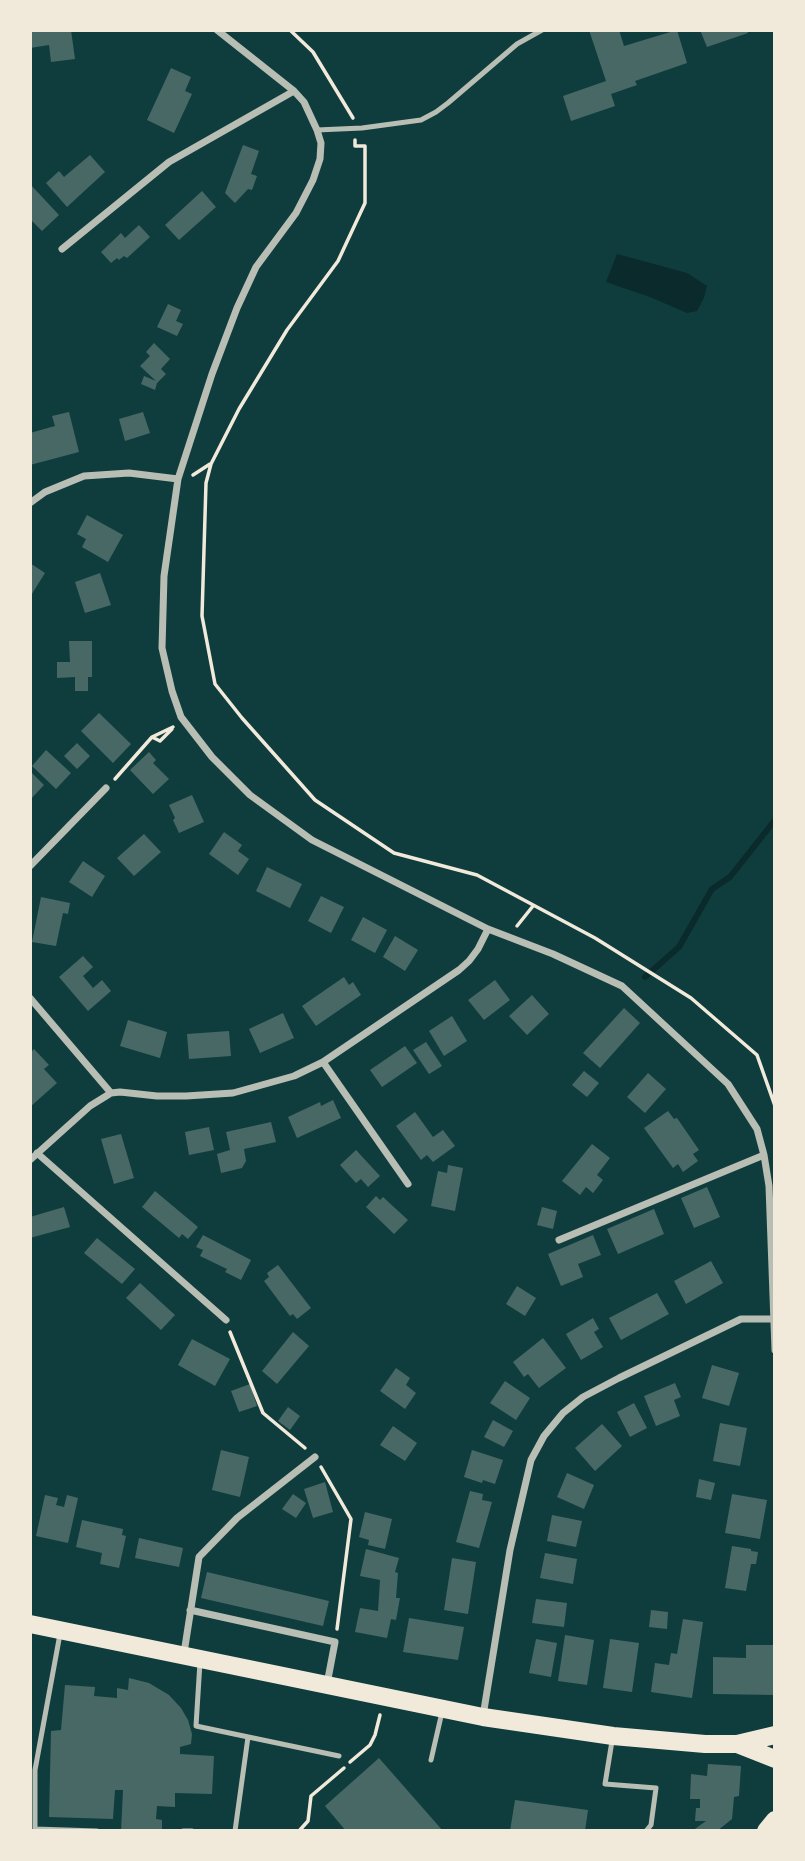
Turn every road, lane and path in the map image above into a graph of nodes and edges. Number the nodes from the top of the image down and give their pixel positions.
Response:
1 (217, 30) edge
2 (290, 30) edge
3 (542, 30) edge
4 (294, 91) junction
5 (355, 128) junction
6 (317, 130) junction
7 (62, 249) dead end
8 (178, 479) junction
9 (30, 503) edge
10 (173, 727) dead end
11 (152, 737) junction
12 (164, 738) dead end
13 (106, 788) joint
14 (30, 866) edge
15 (533, 906) junction
16 (488, 929) junction
17 (510, 938) junction
18 (30, 999) edge
19 (323, 1062) junction
20 (111, 1093) junction
21 (775, 1106) edge
22 (37, 1153) junction
23 (764, 1155) junction
24 (30, 1160) edge
25 (408, 1185) dead end
26 (559, 1240) dead end
27 (773, 1319) junction
28 (226, 1320) dead end
29 (775, 1350) edge
30 (315, 1457) dead end
31 (190, 1610) junction
32 (30, 1624) edge
33 (60, 1630) junction
34 (192, 1657) junction
35 (327, 1685) junction
36 (384, 1697) junction
37 (442, 1709) junction
38 (483, 1717) junction
39 (775, 1735) edge
40 (613, 1736) junction
41 (248, 1737) junction
42 (737, 1744) junction
43 (339, 1756) dead end
44 (775, 1759) edge
45 (431, 1760) dead end
46 (775, 1820) edge
47 (97, 1831) edge
48 (183, 1831) edge
49 (192, 1831) edge
50 (235, 1831) edge
51 (299, 1831) edge
52 (646, 1831) edge
53 (766, 1831) edge

1 - 4 street
2 - 5 path
3 - 5 lane
4 - 6 street
4 - 7 street
5 - 6 lane
5 - 15 path
6 - 8 street
8 - 9 street
8 - 16 street
10 - 11 path
11 - 12 path
11 - 13 path
13 - 14 street
15 - 17 path
15 - 21 path
16 - 17 street
16 - 19 street
17 - 23 street
18 - 20 street
19 - 20 street
19 - 25 street
20 - 22 street
22 - 24 street
22 - 28 street
23 - 26 street
23 - 27 street
27 - 29 street
27 - 38 street
30 - 31 street
31 - 34 street
31 - 35 street
32 - 33 main road
33 - 34 main road
33 - 47 lane
34 - 35 main road
34 - 41 lane
35 - 36 main road
36 - 37 main road
36 - 51 path
37 - 38 main road
37 - 45 lane
38 - 40 main road
39 - 42 main road
40 - 42 main road
40 - 52 lane
41 - 43 lane
41 - 50 lane
42 - 44 main road
46 - 53 main road
48 - 49 lane

